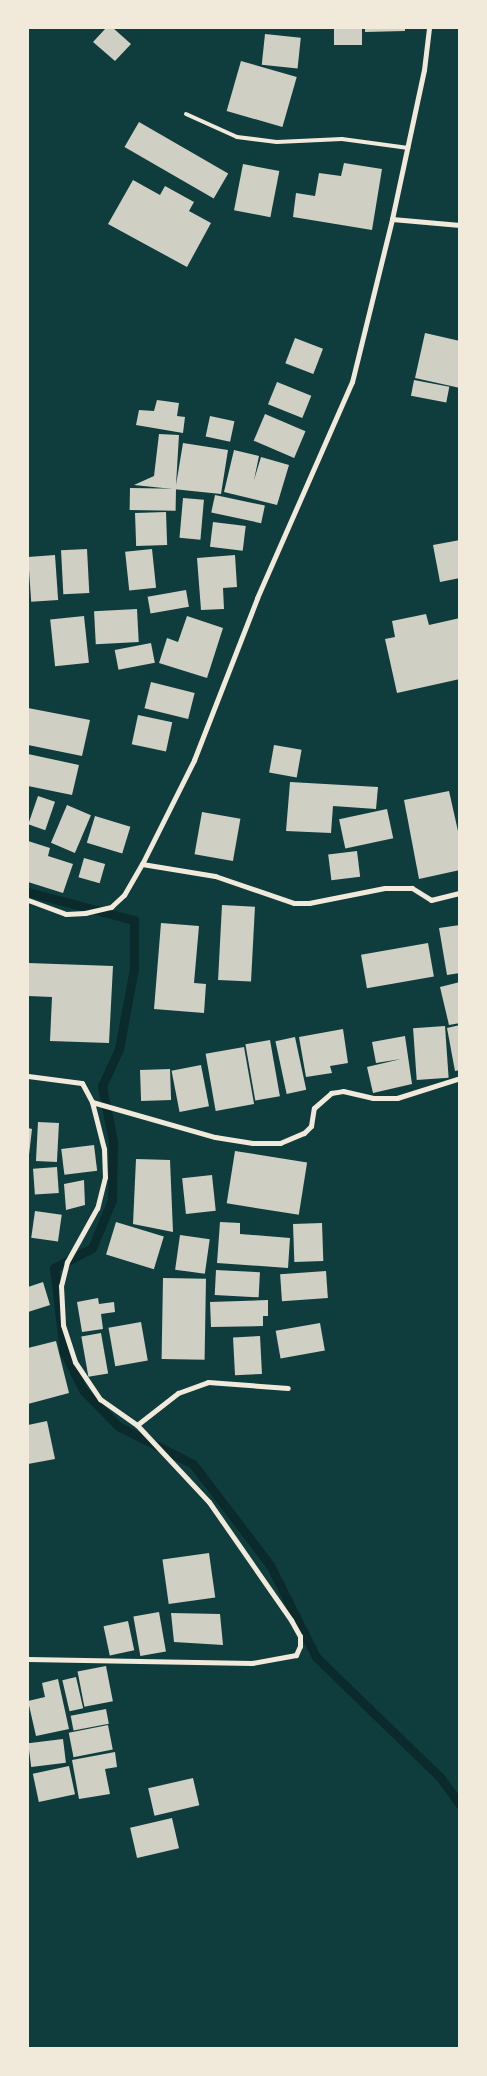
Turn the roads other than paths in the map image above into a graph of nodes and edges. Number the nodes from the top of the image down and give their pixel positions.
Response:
1 (429, 28) edge
2 (186, 114) dead end
3 (408, 148) junction
4 (392, 219) junction
5 (460, 225) edge
6 (142, 864) junction
7 (460, 892) edge
8 (28, 900) edge
9 (28, 1076) edge
10 (460, 1078) edge
11 (92, 1102) junction
12 (288, 1388) dead end
13 (137, 1425) junction
14 (28, 1658) edge

1 - 3 street
2 - 3 lane
3 - 4 street
4 - 5 street
4 - 6 street
6 - 7 street
6 - 8 street
9 - 11 street
10 - 11 street
11 - 13 street
12 - 13 street
13 - 14 street

